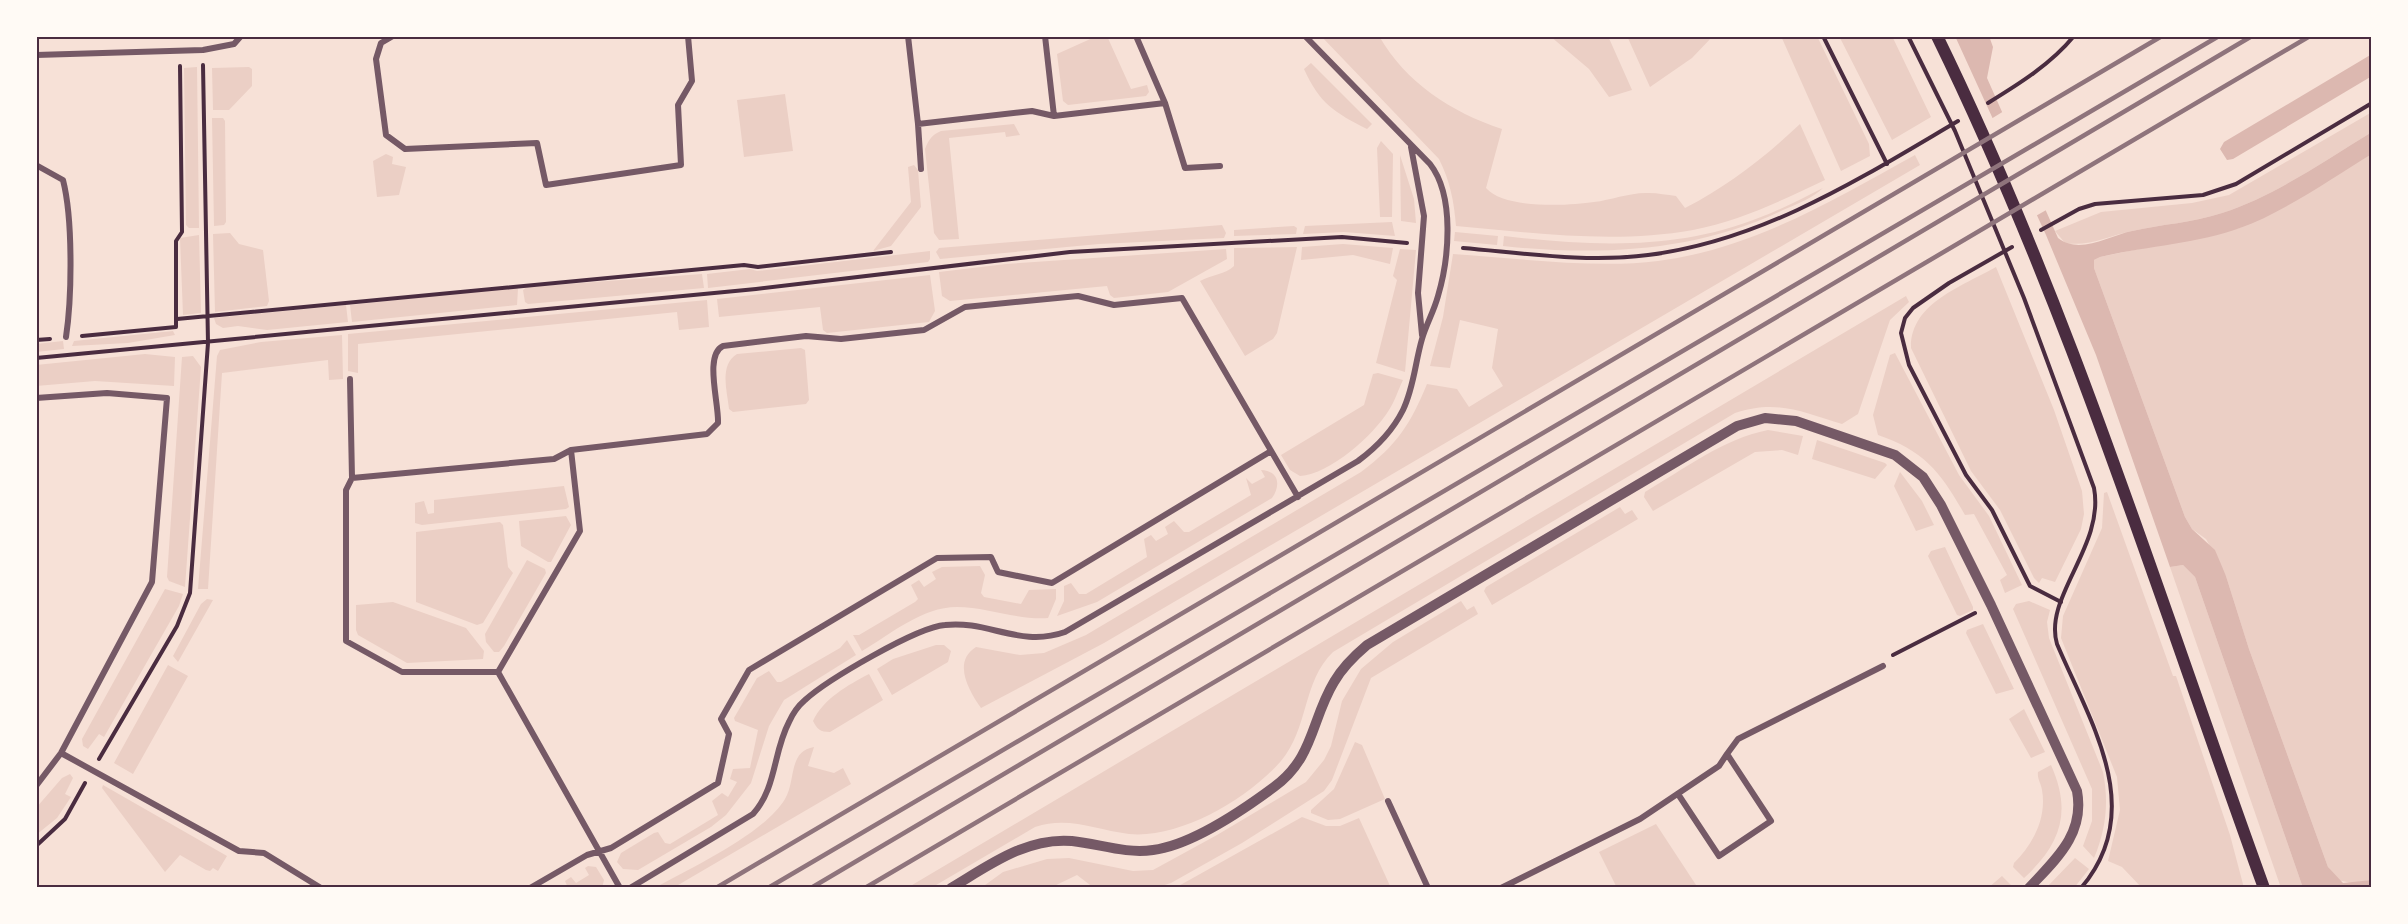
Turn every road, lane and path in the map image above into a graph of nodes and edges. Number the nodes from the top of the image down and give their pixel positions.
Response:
1 (241, 36) edge
2 (393, 36) edge
3 (688, 36) edge
4 (908, 36) edge
5 (1045, 36) edge
6 (1136, 36) edge
7 (1305, 36) edge
8 (1823, 36) edge
9 (1908, 36) edge
10 (1937, 36) edge
11 (2074, 36) edge
12 (180, 50) junction
13 (203, 50) junction
14 (36, 55) edge
15 (2016, 86) dead end
16 (1165, 103) junction
17 (2372, 103) edge
18 (1053, 116) junction
19 (918, 124) junction
20 (1921, 142) dead end
21 (1410, 145) junction
22 (1887, 164) junction
23 (36, 165) edge
24 (1220, 166) dead end
25 (921, 169) dead end
26 (2064, 217) dead end
27 (1423, 244) junction
28 (1446, 246) junction
29 (891, 252) dead end
30 (1981, 265) dead end
31 (208, 315) junction
32 (177, 319) junction
33 (66, 337) junction
34 (1422, 339) junction
35 (36, 340) edge
36 (208, 343) junction
37 (36, 358) edge
38 (350, 379) dead end
39 (36, 398) edge
40 (571, 450) junction
41 (1272, 451) junction
42 (352, 478) junction
43 (1298, 497) junction
44 (2061, 602) junction
45 (1991, 605) junction
46 (1883, 666) joint
47 (498, 672) junction
48 (62, 753) junction
49 (1727, 754) junction
50 (92, 770) junction
51 (36, 786) edge
52 (1678, 794) junction
53 (1388, 801) dead end
54 (36, 846) edge
55 (599, 851) junction
56 (964, 885) edge
57 (321, 888) edge
58 (530, 888) edge
59 (620, 888) edge
60 (630, 888) edge
61 (951, 888) edge
62 (1065, 888) edge
63 (1072, 888) edge
64 (1428, 888) edge
65 (1501, 888) edge
66 (2029, 888) edge
67 (2081, 888) edge
68 (2264, 888) edge

1 - 13 street
2 - 3 street
4 - 19 street
5 - 18 street
6 - 16 street
7 - 21 street
8 - 22 path
9 - 44 path
10 - 68 main road
11 - 15 path
12 - 13 street
12 - 14 street
12 - 32 path
13 - 31 path
16 - 18 street
16 - 24 street
17 - 26 path
18 - 19 street
19 - 25 street
20 - 22 path
21 - 27 street
21 - 28 street
22 - 28 path
23 - 33 street
27 - 34 street
27 - 36 path
28 - 34 street
29 - 31 path
30 - 44 path
31 - 32 path
31 - 36 path
32 - 33 path
33 - 35 path
34 - 43 street
36 - 37 path
36 - 50 path
38 - 42 street
39 - 48 street
40 - 41 street
40 - 42 street
40 - 47 street
41 - 43 street
41 - 55 street
42 - 47 street
43 - 60 street
44 - 67 path
45 - 46 path
45 - 56 street
45 - 66 street
46 - 49 street
47 - 55 street
48 - 50 street
48 - 51 street
49 - 52 street
49 - 52 street
50 - 54 path
50 - 57 street
52 - 65 street
53 - 64 street
55 - 58 street
55 - 59 street
56 - 61 street
62 - 63 street

